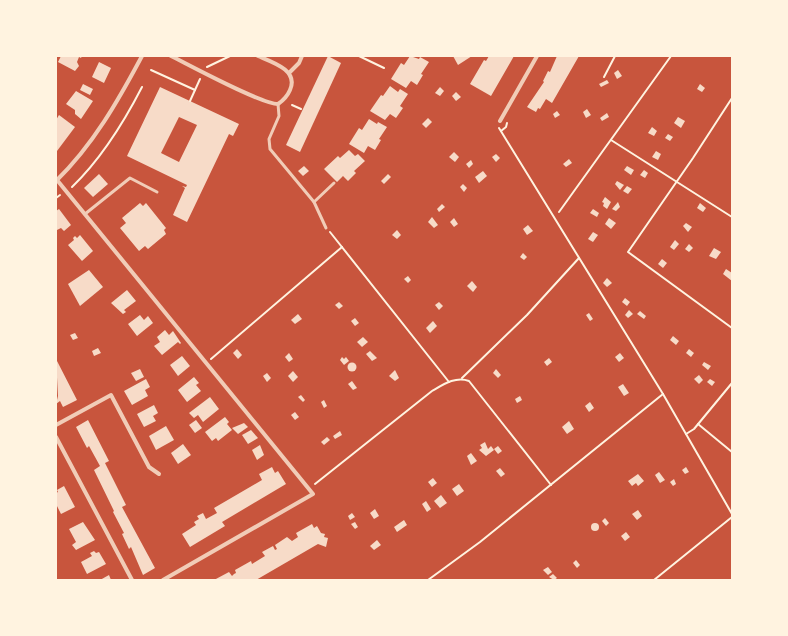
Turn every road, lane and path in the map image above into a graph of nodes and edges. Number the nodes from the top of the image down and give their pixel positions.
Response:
1 (142, 56) edge
2 (171, 56) edge
3 (230, 56) edge
4 (258, 56) edge
5 (302, 56) edge
6 (359, 56) edge
7 (537, 56) edge
8 (615, 56) edge
9 (671, 56) edge
10 (205, 68) dead end
11 (384, 68) dead end
12 (151, 70) dead end
13 (289, 73) junction
14 (604, 77) dead end
15 (200, 78) dead end
16 (142, 87) dead end
17 (195, 90) junction
18 (732, 98) edge
19 (190, 101) dead end
20 (278, 104) junction
21 (292, 105) dead end
22 (301, 109) dead end
23 (500, 121) dead end
24 (497, 126) dead end
25 (611, 140) junction
26 (57, 180) edge
27 (676, 182) junction
28 (334, 183) dead end
29 (70, 188) dead end
30 (157, 192) dead end
31 (62, 194) dead end
32 (56, 198) edge
33 (314, 202) junction
34 (559, 212) dead end
35 (85, 214) junction
36 (732, 217) edge
37 (326, 228) joint
38 (342, 247) junction
39 (579, 258) junction
40 (732, 328) edge
41 (207, 362) junction
42 (462, 378) junction
43 (449, 382) junction
44 (732, 383) edge
45 (663, 394) junction
46 (698, 424) junction
47 (56, 425) edge
48 (686, 434) junction
49 (56, 438) edge
50 (732, 452) edge
51 (159, 474) dead end
52 (314, 485) dead end
53 (551, 485) junction
54 (732, 514) edge
55 (732, 517) edge
56 (132, 580) edge
57 (163, 580) edge
58 (428, 580) edge
59 (654, 580) edge

1 - 26 street
2 - 20 street
3 - 10 path
4 - 13 street
5 - 13 street
6 - 11 path
7 - 23 street
8 - 14 path
9 - 25 path
12 - 17 path
13 - 20 street
15 - 17 path
16 - 29 path
17 - 19 path
18 - 27 path
20 - 33 lane
21 - 22 path
24 - 39 path
25 - 27 path
25 - 34 path
26 - 35 street
27 - 36 path
27 - 40 path
28 - 33 lane
30 - 35 lane
31 - 32 path
33 - 37 lane
35 - 41 street
37 - 38 path
38 - 41 path
38 - 43 path
39 - 42 path
39 - 45 path
41 - 57 street
42 - 43 path
42 - 53 path
43 - 52 path
44 - 46 path
45 - 48 path
45 - 53 path
46 - 48 path
46 - 50 path
47 - 51 street
48 - 54 path
49 - 56 street
53 - 58 path
55 - 59 path

